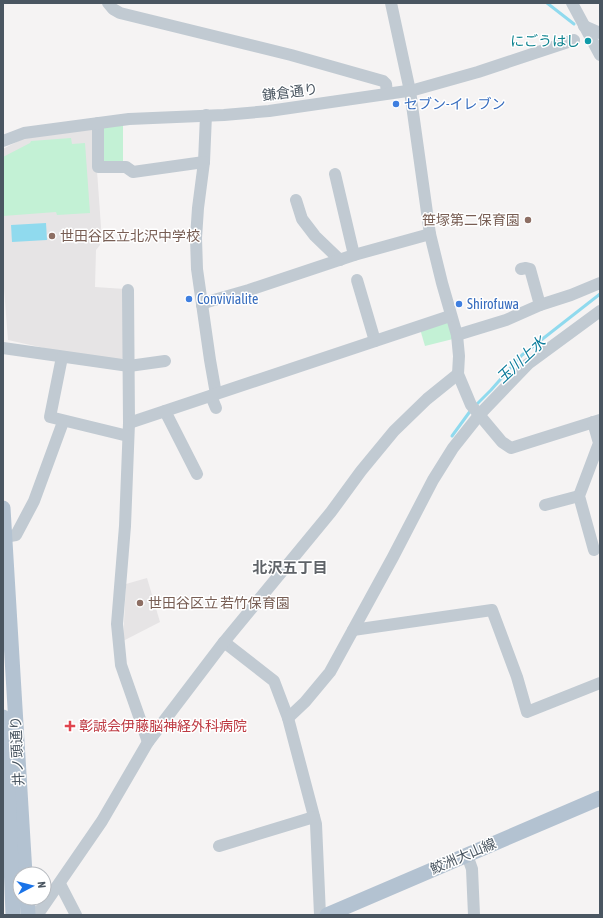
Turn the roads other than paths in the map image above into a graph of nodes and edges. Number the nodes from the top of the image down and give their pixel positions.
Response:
1 (108, 3) edge
2 (391, 3) edge
3 (572, 3) edge
4 (574, 40) dead end
5 (598, 47) edge
6 (410, 91) junction
7 (387, 93) junction
8 (206, 116) junction
9 (98, 123) junction
10 (3, 141) edge
11 (204, 162) junction
12 (335, 174) dead end
13 (296, 200) dead end
14 (430, 234) junction
15 (354, 255) junction
16 (340, 260) junction
17 (521, 269) dead end
18 (357, 280) dead end
19 (600, 283) edge
20 (128, 290) dead end
21 (202, 305) junction
22 (540, 305) junction
23 (600, 311) edge
24 (450, 316) junction
25 (457, 336) junction
26 (375, 341) junction
27 (3, 348) edge
28 (62, 357) junction
29 (165, 361) dead end
30 (129, 366) junction
31 (458, 374) junction
32 (213, 395) junction
33 (216, 408) dead end
34 (476, 410) junction
35 (165, 411) junction
36 (597, 421) edge
37 (63, 422) junction
38 (129, 423) junction
39 (128, 436) junction
40 (197, 474) dead end
41 (579, 496) junction
42 (545, 505) dead end
43 (3, 508) edge
44 (4, 537) junction
45 (594, 550) dead end
46 (353, 630) junction
47 (224, 642) junction
48 (600, 683) edge
49 (3, 717) edge
50 (288, 718) junction
51 (148, 742) junction
52 (600, 798) edge
53 (314, 817) junction
54 (219, 846) dead end
55 (467, 855) junction
56 (25, 866) edge
57 (60, 884) junction
58 (28, 908) edge
59 (12, 915) edge
60 (76, 915) edge
61 (320, 915) edge
62 (327, 915) edge
63 (474, 915) edge

1 - 7 street
2 - 6 street
3 - 5 street
4 - 6 street, 鎌倉通り
6 - 7 street, 鎌倉通り
6 - 14 street
7 - 8 street, 鎌倉通り
8 - 9 street, 鎌倉通り
8 - 11 street
9 - 10 street, 鎌倉通り
9 - 11 street
11 - 21 street
12 - 15 street
13 - 16 street
14 - 15 street
14 - 24 street
15 - 16 street
16 - 21 street
17 - 22 street
18 - 26 street
19 - 22 street
20 - 30 street
21 - 32 street
22 - 25 street
23 - 34 street
24 - 25 street
24 - 26 street
25 - 31 street
26 - 32 street
27 - 28 street
28 - 30 street
28 - 37 street
29 - 30 street
30 - 38 street
31 - 34 street
31 - 47 street
32 - 33 street
32 - 35 street
34 - 36 street
34 - 46 street
35 - 38 street
35 - 40 street
36 - 41 street
37 - 39 street
37 - 44 street
38 - 39 street
39 - 51 street
41 - 42 street
41 - 45 street
43 - 44 main road, 井ノ頭通り
44 - 56 main road, 井ノ頭通り
46 - 48 street
46 - 50 street
47 - 50 street
47 - 51 street
49 - 59 main road, 井ノ頭通り
50 - 53 street
51 - 57 street
52 - 55 main road, 鮫洲大山線
53 - 54 street
53 - 61 street
55 - 62 main road, 鮫洲大山線
55 - 63 street
57 - 58 street
57 - 60 street

